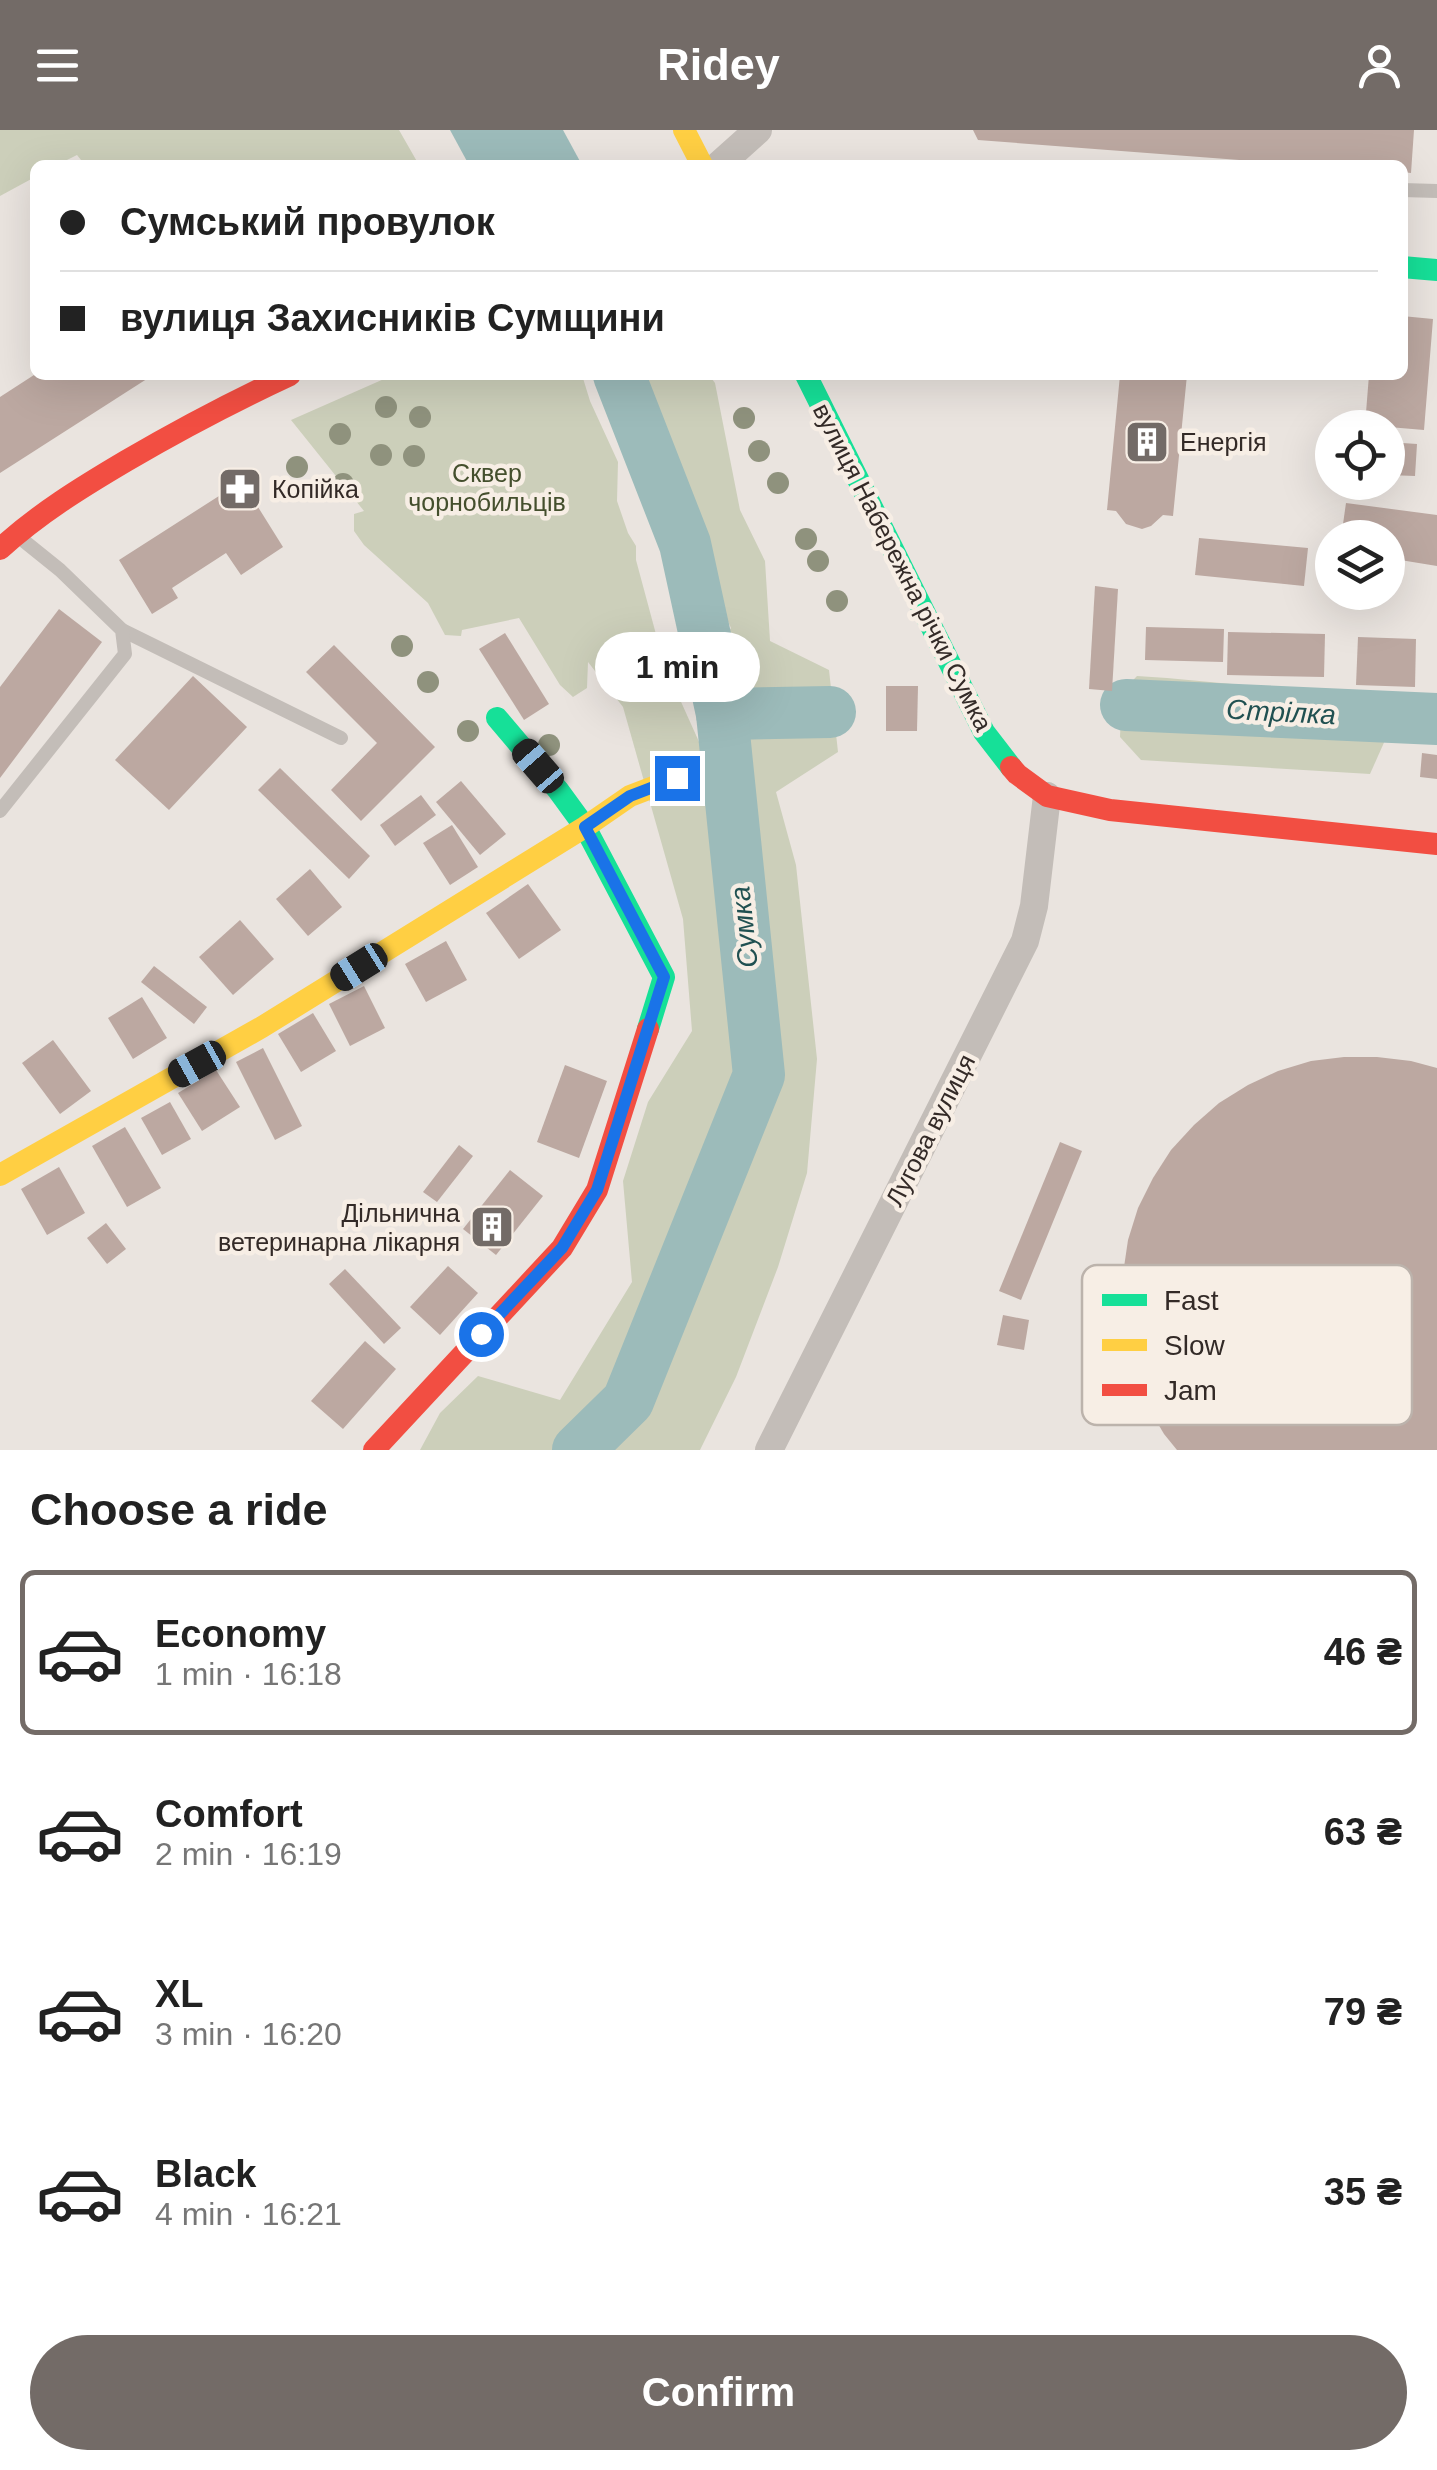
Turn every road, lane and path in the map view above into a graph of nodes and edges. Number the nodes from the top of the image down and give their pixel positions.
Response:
1 (684, 130) edge
2 (758, 130) edge
3 (699, 160) edge
4 (725, 160) edge
5 (1408, 190) edge
6 (1437, 192) edge
7 (1408, 268) edge
8 (1437, 270) edge
9 (279, 380) edge
10 (808, 380) edge
11 (7, 542) edge
12 (122, 630) junction
13 (496, 718) dead end
14 (341, 738) dead end
15 (677, 778) dead end
16 (1047, 796) junction
17 (0, 811) edge
18 (585, 827) junction
19 (1437, 844) edge
20 (0, 1176) edge
21 (374, 1450) edge
22 (770, 1450) edge

1 - 3 street
2 - 4 street
5 - 6 lane
7 - 8 street
9 - 11 street
10 - 16 street, вулиця Набережна річки Сумка
11 - 12 lane
12 - 14 lane
12 - 17 lane
13 - 18 street
15 - 18 street
16 - 19 street
16 - 22 street, Лугова вулиця
18 - 20 street
18 - 21 street

